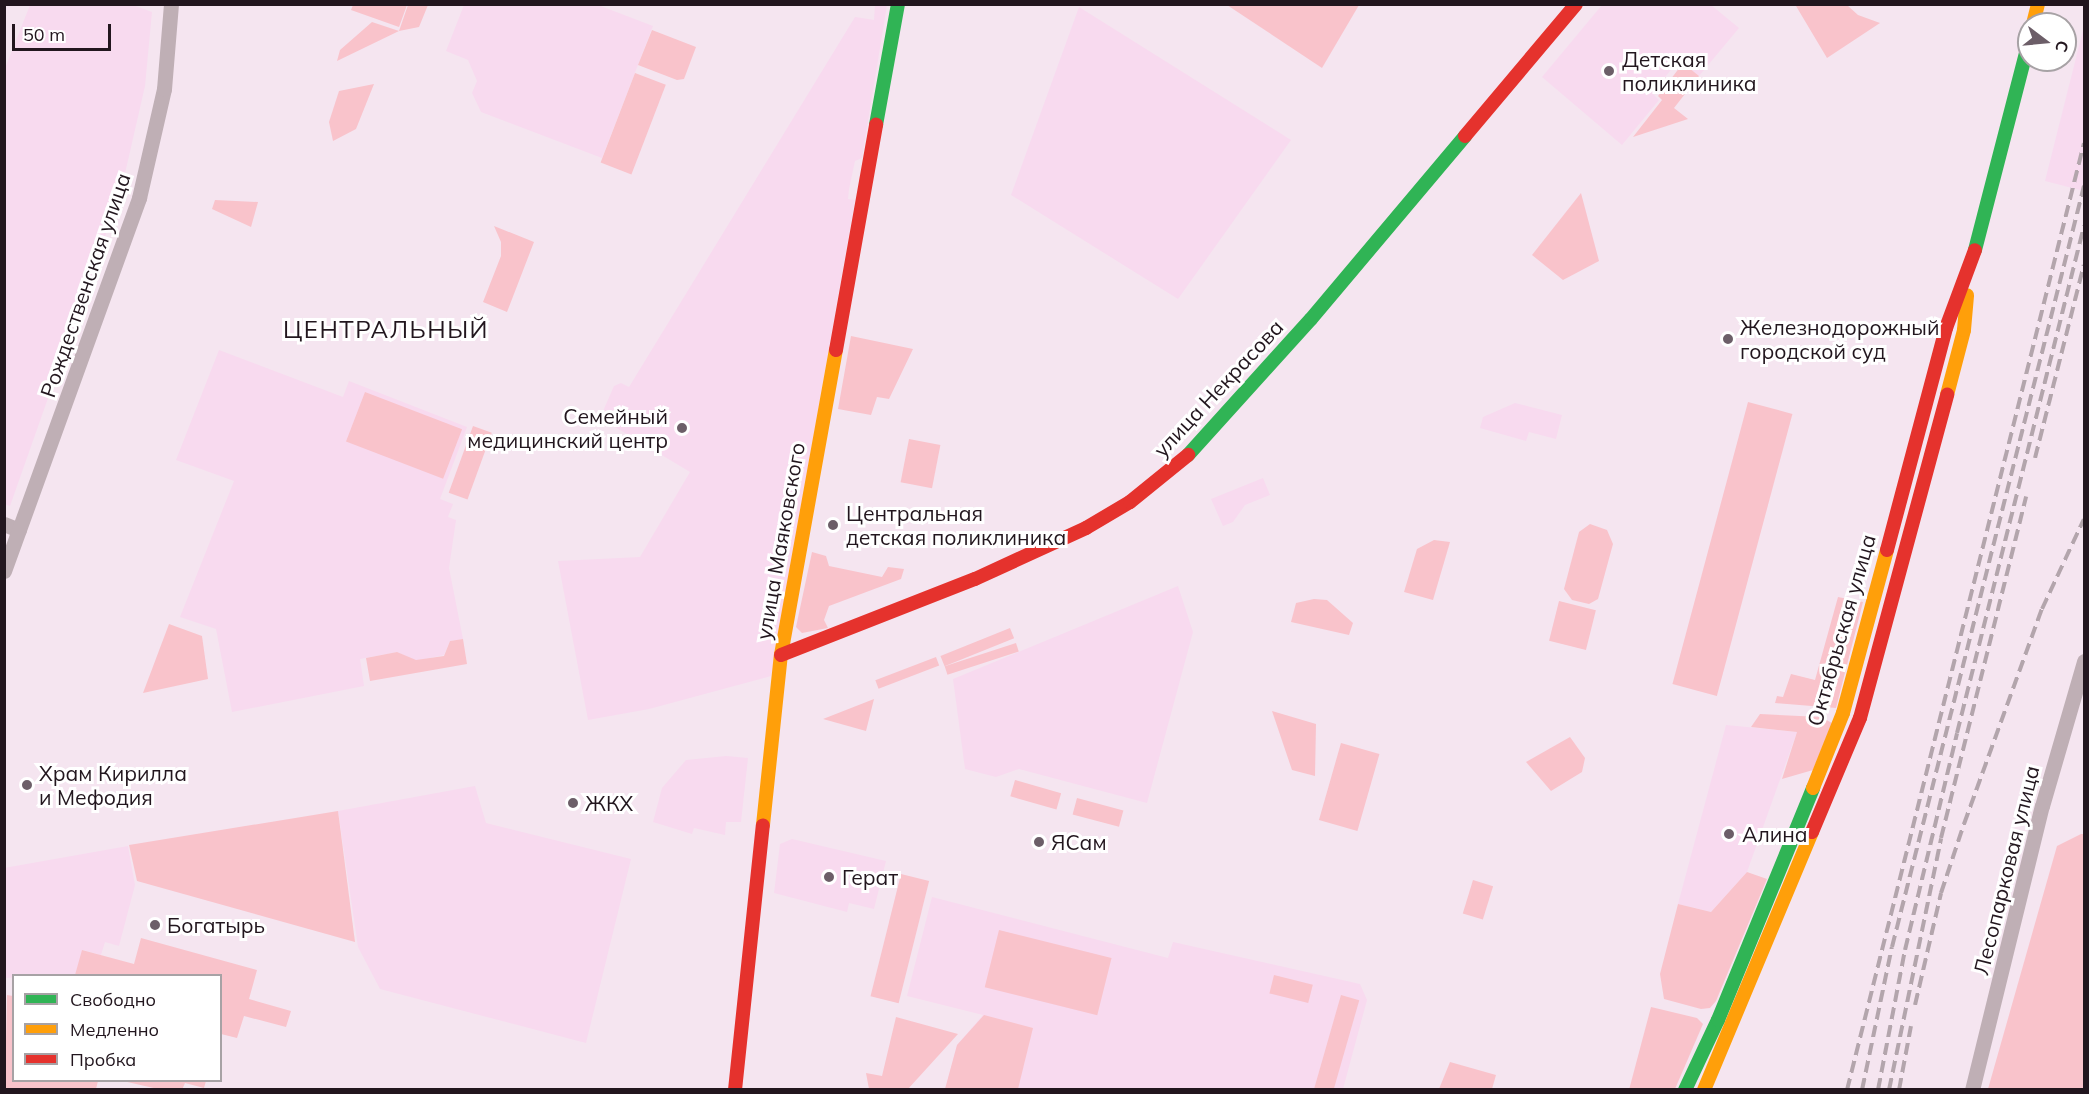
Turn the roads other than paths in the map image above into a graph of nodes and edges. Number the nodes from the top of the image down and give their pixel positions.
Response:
1 (171, 4) edge
2 (898, 4) edge
3 (1576, 4) edge
4 (2021, 72) edge
5 (1969, 273) junction
6 (4, 524) edge
7 (20, 530) junction
8 (4, 571) edge
9 (782, 655) junction
10 (2085, 662) edge
11 (1688, 1088) edge
12 (735, 1089) edge
13 (1704, 1089) edge
14 (1972, 1089) edge

1 - 7 street, Рождественская улица
2 - 9 street, улица Маяковского
3 - 9 street, улица Некрасова
4 - 5 street, Октябрьская улица
5 - 11 street, Октябрьская улица
5 - 13 street, Октябрьская улица
6 - 7 street
7 - 8 street, Рождественская улица
9 - 12 street, улица Маяковского
10 - 14 street, Лесопарковая улица

